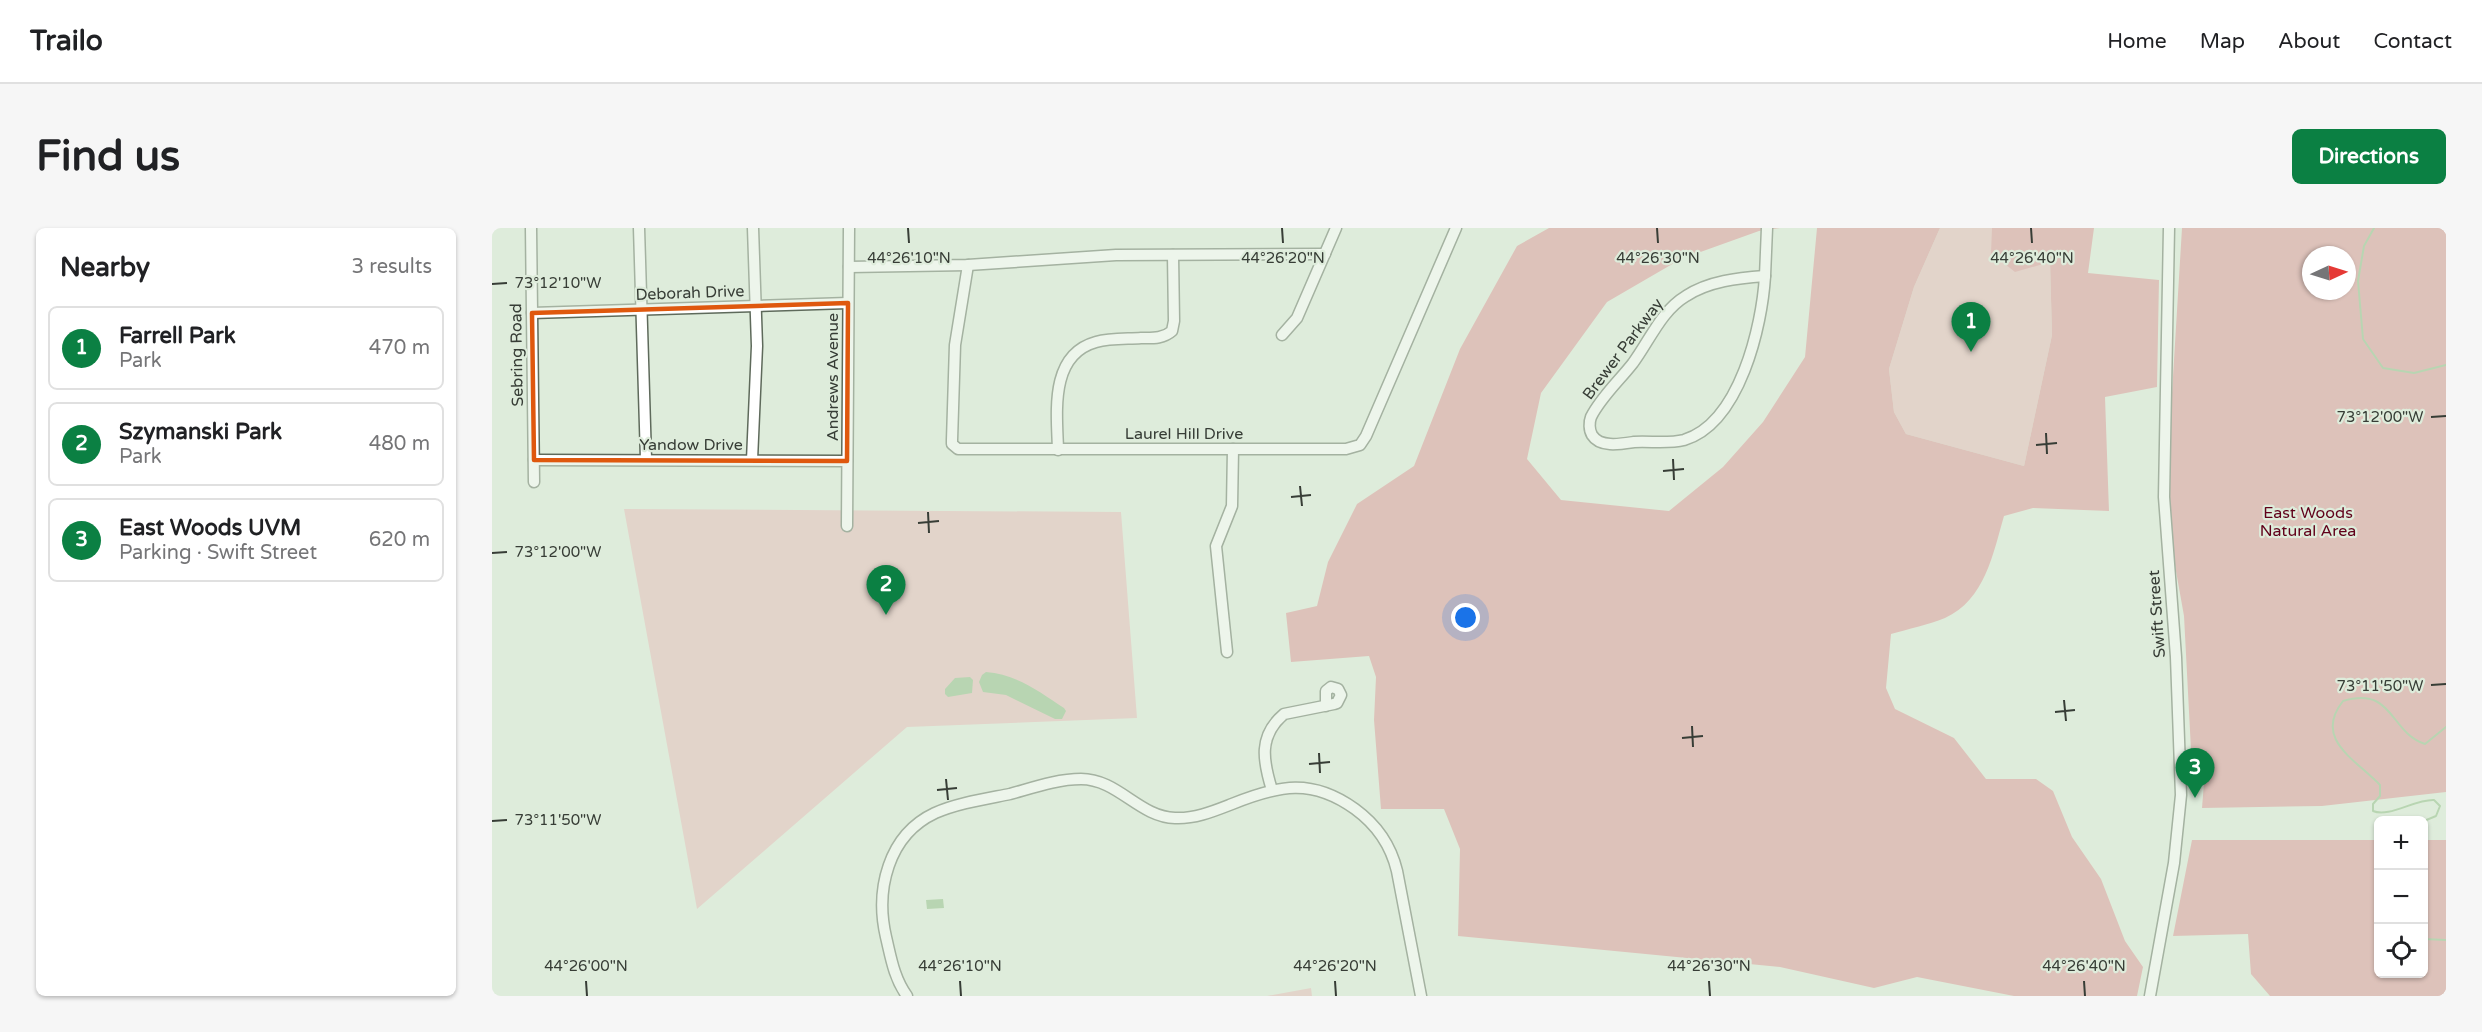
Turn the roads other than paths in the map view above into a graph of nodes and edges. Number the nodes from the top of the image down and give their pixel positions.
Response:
1 (531, 228) edge
2 (639, 228) edge
3 (753, 228) edge
4 (849, 228) edge
5 (1336, 228) edge
6 (1456, 228) edge
7 (1767, 228) edge
8 (2169, 228) edge
9 (1325, 254) junction
10 (1173, 255) junction
11 (968, 265) junction
12 (849, 267) junction
13 (1765, 276) junction
14 (848, 303) junction
15 (756, 306) junction
16 (642, 310) junction
17 (532, 313) junction
18 (1282, 335) dead end
19 (1233, 449) junction
20 (1058, 450) junction
21 (646, 459) junction
22 (534, 460) junction
23 (752, 460) junction
24 (847, 461) junction
25 (534, 482) dead end
26 (847, 526) dead end
27 (1227, 652) dead end
28 (1326, 706) dead end
29 (1272, 790) junction
30 (907, 996) edge
31 (1421, 996) edge
32 (2150, 996) edge

1 - 17 street, Sebring Road
2 - 16 street
3 - 15 street
4 - 12 street, Andrews Avenue
5 - 9 street
6 - 19 street, Laurel Hill Drive
7 - 13 street, Brewer Parkway
8 - 32 street, Swift Street
9 - 10 street
9 - 18 street
10 - 11 street
10 - 20 street
11 - 12 street
11 - 20 street, Laurel Hill Drive
12 - 14 street, Andrews Avenue
13 - 13 street, Brewer Parkway
14 - 15 street, Deborah Drive
14 - 24 street, Andrews Avenue
15 - 16 street, Deborah Drive
15 - 23 street
16 - 17 street, Deborah Drive
16 - 21 street
17 - 22 street, Sebring Road
19 - 20 street, Laurel Hill Drive
19 - 27 street
21 - 22 street, Yandow Drive
21 - 23 street, Yandow Drive
22 - 25 street, Sebring Road
23 - 24 street, Yandow Drive
24 - 26 street, Andrews Avenue
28 - 29 street
29 - 30 street
29 - 31 street

